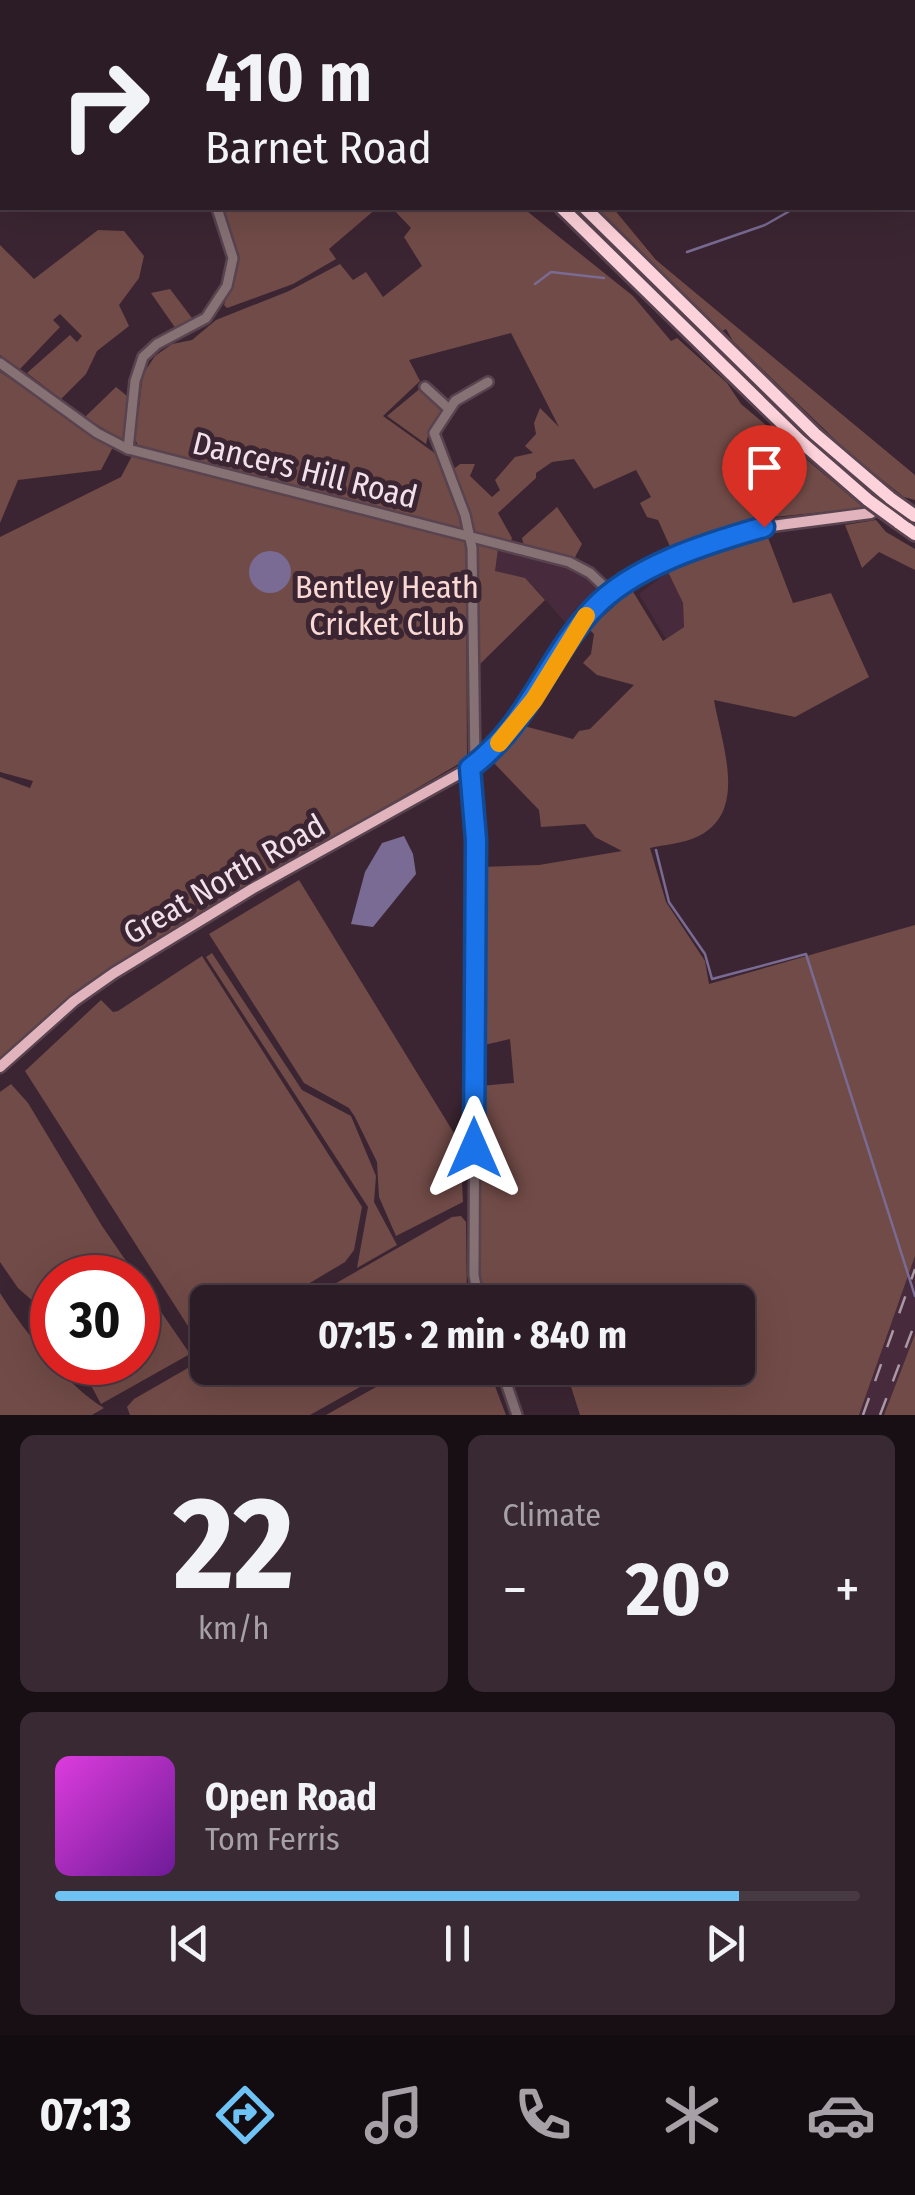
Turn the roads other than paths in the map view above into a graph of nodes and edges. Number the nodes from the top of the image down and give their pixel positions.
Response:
1 (218, 210) edge
2 (564, 210) edge
3 (587, 210) edge
4 (0, 363) edge
5 (488, 382) dead end
6 (425, 387) dead end
7 (449, 409) junction
8 (128, 449) junction
9 (869, 507) junction
10 (915, 516) edge
11 (915, 534) edge
12 (470, 538) junction
13 (611, 593) junction
14 (472, 767) junction
15 (0, 1067) edge
16 (476, 1285) edge
17 (507, 1385) edge
18 (517, 1415) edge

1 - 8 street
2 - 9 highway
3 - 10 highway, bridge
4 - 8 street, Dancers Hill Road
5 - 7 street
6 - 7 street
7 - 12 street
8 - 12 street, Dancers Hill Road
9 - 11 highway, bridge
9 - 13 main road, Great North Road
12 - 13 street, Dancers Hill Road
12 - 14 street
13 - 14 main road, Great North Road
14 - 15 main road, Great North Road
14 - 16 street
17 - 18 street

